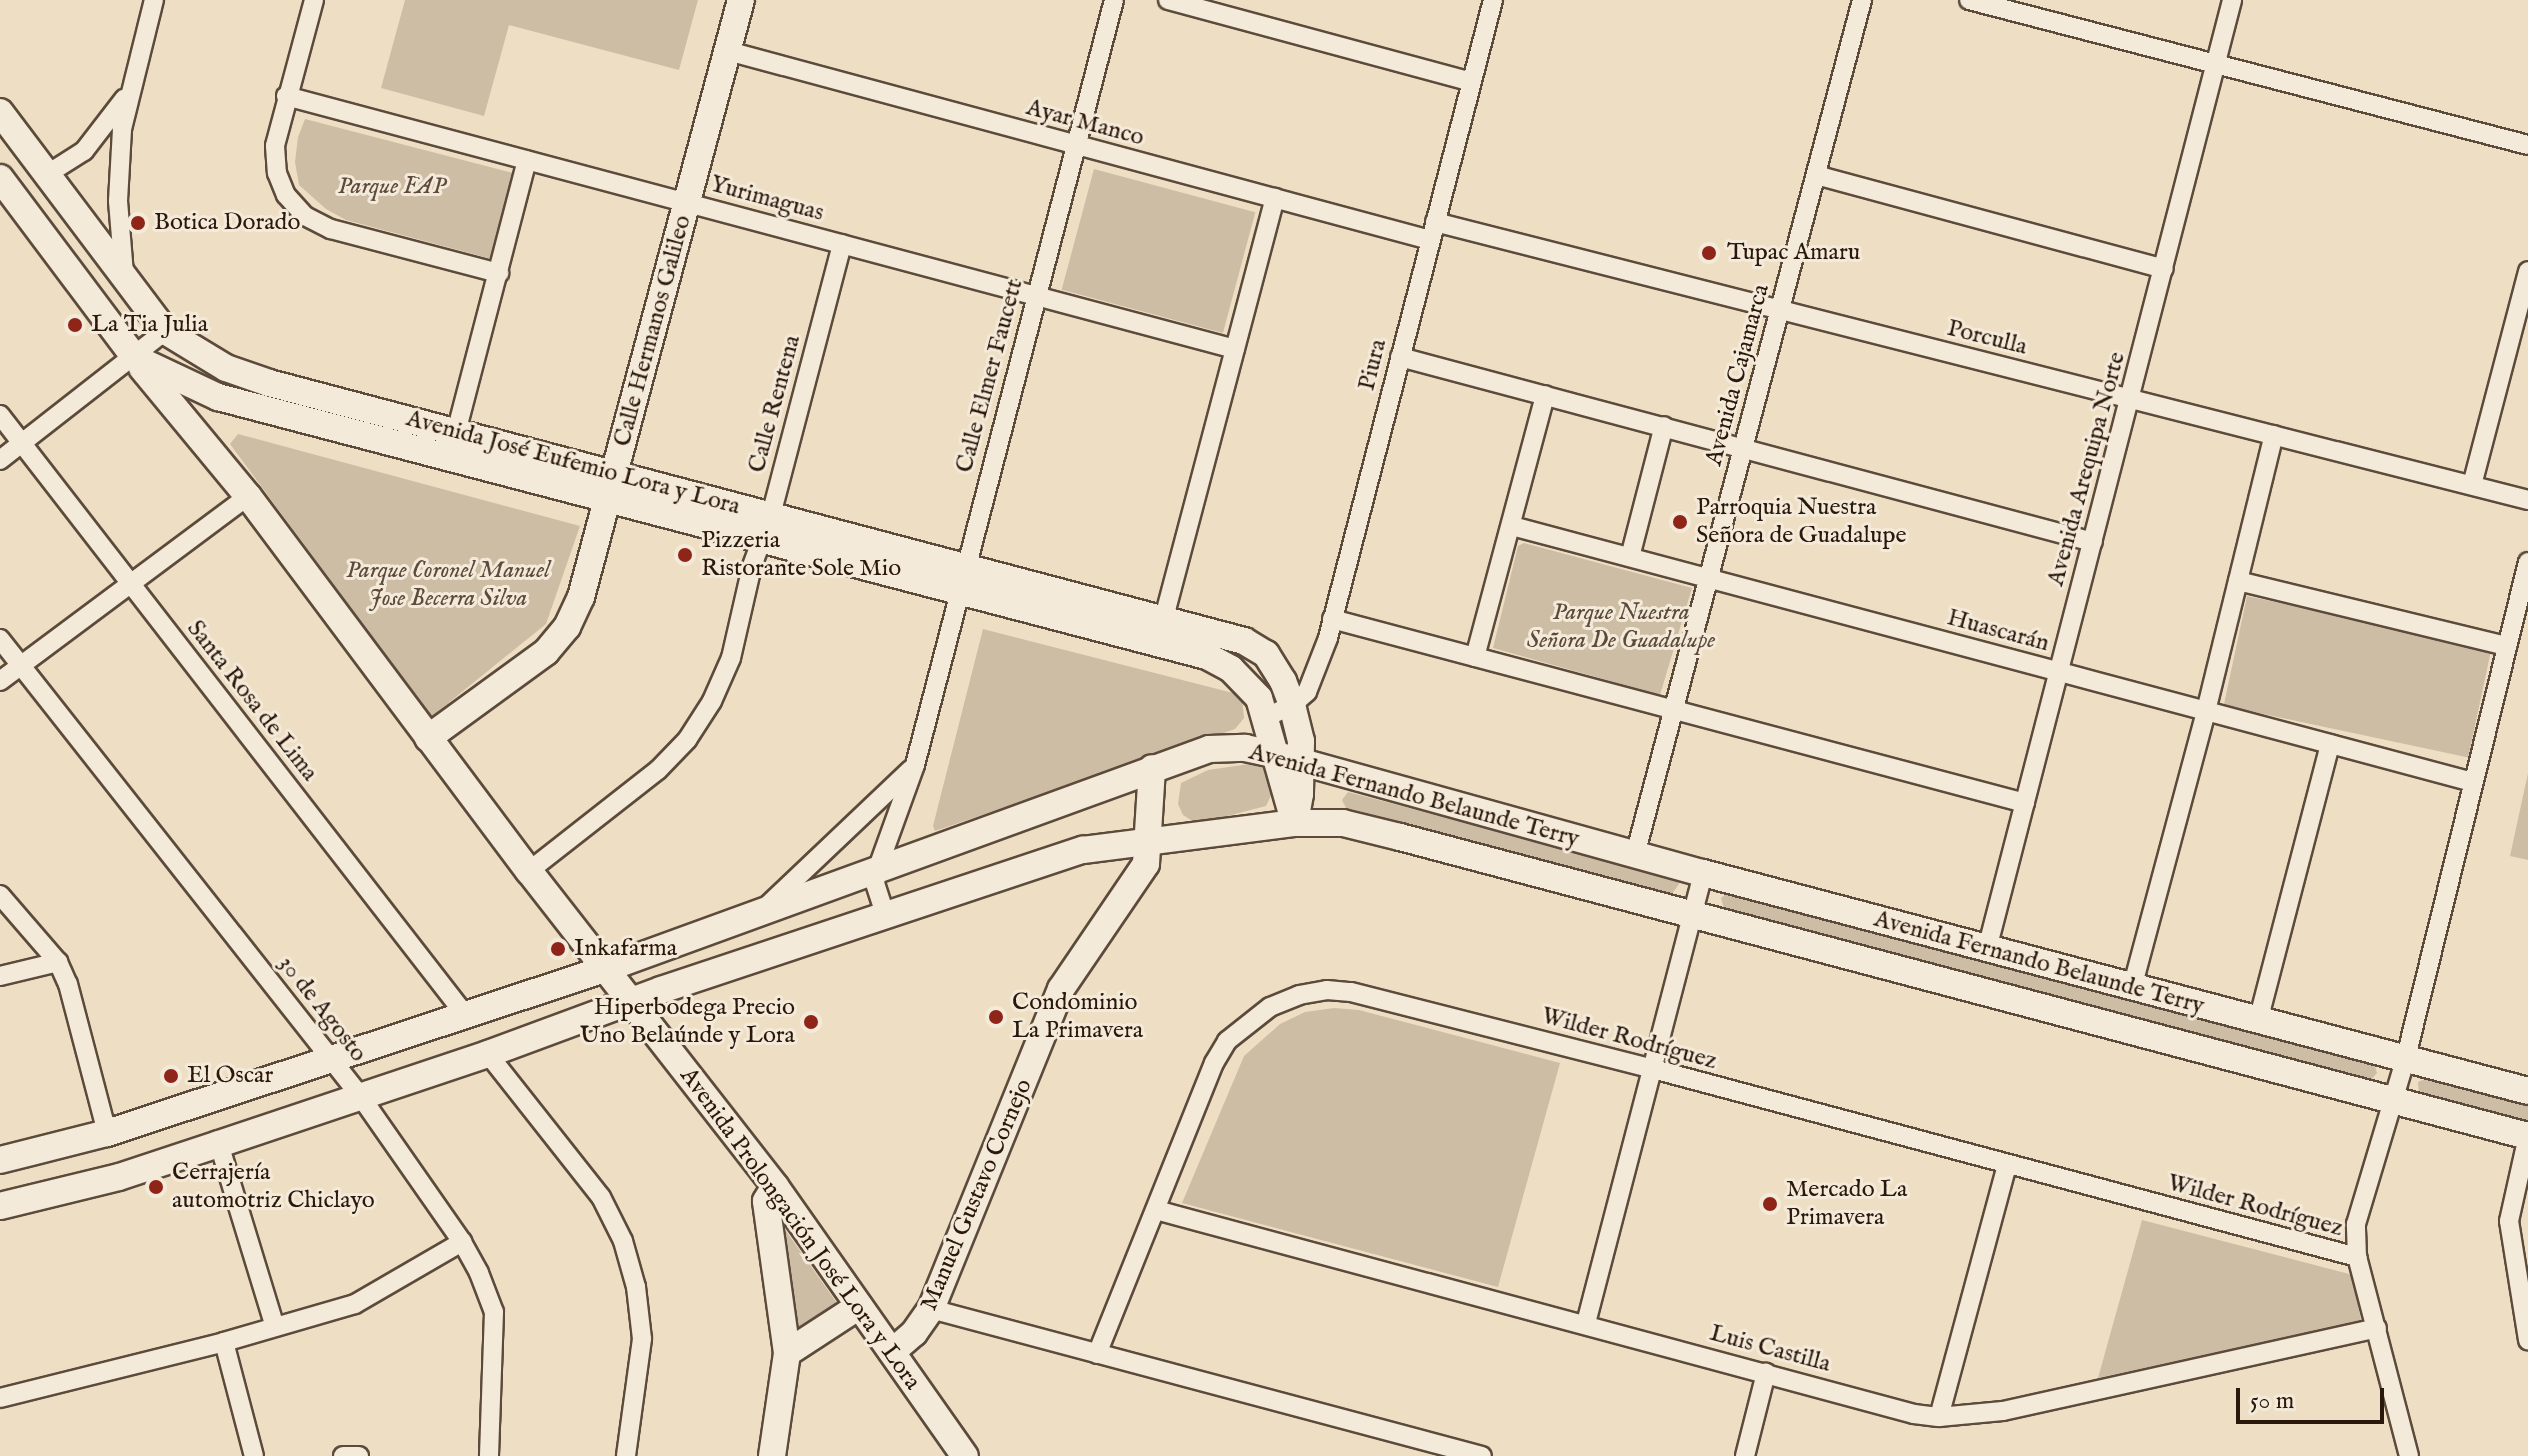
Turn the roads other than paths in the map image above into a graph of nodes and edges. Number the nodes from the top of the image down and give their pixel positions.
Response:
1 (154, 0) edge
2 (314, 0) edge
3 (741, 0) edge
4 (1114, 0) edge
5 (1168, 0) edge
6 (1493, 0) edge
7 (1862, 0) edge
8 (1969, 0) edge
9 (2232, 0) edge
10 (728, 51) junction
11 (2216, 64) junction
12 (1471, 82) junction
13 (127, 93) junction
14 (286, 96) junction
15 (0, 112) edge
16 (1075, 145) junction
17 (2528, 145) edge
18 (527, 160) junction
19 (46, 175) junction
20 (1816, 175) junction
21 (0, 178) edge
22 (1275, 198) junction
23 (687, 203) junction
24 (1433, 231) junction
25 (842, 244) junction
26 (2164, 269) junction
27 (2528, 271) edge
28 (499, 273) junction
29 (124, 277) junction
30 (1036, 296) junction
31 (1780, 310) junction
32 (165, 331) junction
33 (1235, 349) junction
34 (1400, 357) junction
35 (135, 358) junction
36 (1545, 395) junction
37 (2130, 399) junction
38 (0, 415) edge
39 (1664, 426) junction
40 (456, 432) junction
41 (2274, 435) junction
42 (22, 443) junction
43 (1744, 446) junction
44 (449, 459) junction
45 (0, 460) edge
46 (2472, 485) junction
47 (611, 486) junction
48 (248, 496) junction
49 (2528, 500) edge
50 (771, 515) junction
51 (1512, 526) junction
52 (760, 540) junction
53 (2093, 542) junction
54 (1630, 557) junction
55 (2528, 562) edge
56 (964, 566) junction
57 (1709, 578) junction
58 (2238, 581) junction
59 (130, 584) junction
60 (959, 594) junction
61 (1332, 619) junction
62 (1161, 631) junction
63 (0, 639) edge
64 (2507, 646) junction
65 (1475, 657) junction
66 (21, 665) junction
67 (2059, 673) junction
68 (0, 681) edge
69 (1292, 705) junction
70 (1674, 709) junction
71 (2206, 711) junction
72 (1265, 718) junction
73 (428, 738) junction
74 (2330, 744) junction
75 (1273, 754) junction
76 (1301, 764) junction
77 (915, 765) junction
78 (1152, 768) junction
79 (2473, 782) junction
80 (2025, 803) junction
81 (1295, 823) junction
82 (1149, 839) junction
83 (1635, 855) junction
84 (877, 870) junction
85 (529, 871) junction
86 (1703, 873) junction
87 (0, 895) edge
88 (885, 914) junction
89 (1693, 914) junction
90 (754, 918) junction
91 (1987, 949) junction
92 (58, 962) junction
93 (605, 969) junction
94 (0, 976) edge
95 (2132, 988) junction
96 (631, 1001) junction
97 (466, 1016) junction
98 (2258, 1021) junction
99 (488, 1054) junction
100 (332, 1061) junction
101 (2405, 1061) junction
102 (1653, 1069) junction
103 (2528, 1091) edge
104 (361, 1097) junction
105 (2394, 1102) junction
106 (107, 1133) junction
107 (2528, 1136) edge
108 (219, 1144) junction
109 (0, 1160) edge
110 (2007, 1165) junction
111 (775, 1186) junction
112 (0, 1206) edge
113 (1156, 1210) junction
114 (462, 1242) junction
115 (2357, 1257) junction
116 (859, 1306) junction
117 (931, 1309) junction
118 (1586, 1323) junction
119 (275, 1327) junction
120 (2377, 1328) junction
121 (2528, 1340) edge
122 (224, 1342) junction
123 (892, 1352) junction
124 (787, 1353) junction
125 (1097, 1354) junction
126 (1766, 1373) junction
127 (0, 1398) edge
128 (1939, 1417) junction
129 (254, 1456) edge
130 (343, 1456) edge
131 (359, 1456) edge
132 (489, 1456) edge
133 (626, 1456) edge
134 (772, 1456) edge
135 (965, 1456) edge
136 (1482, 1456) edge
137 (1745, 1456) edge
138 (2409, 1456) edge

1 - 13 street
2 - 14 street
3 - 10 main road, Calle Hermanos Galileo
4 - 16 street, Calle Elmer Faucett
5 - 12 street
6 - 12 street, Piura
7 - 20 street, Avenida Cajamarca
8 - 11 street
9 - 11 street, Avenida Arequipa Norte
10 - 16 street, Ayar Manco
10 - 23 main road, Calle Hermanos Galileo
11 - 17 street
11 - 26 street, Avenida Arequipa Norte
12 - 24 street, Piura
13 - 19 street
13 - 29 street
14 - 18 street, Yurimaguas
14 - 28 street
15 - 19 main road, Avenida José Eufemio Lora y Lora
16 - 22 street, Ayar Manco
16 - 30 street, Calle Elmer Faucett
18 - 23 street, Yurimaguas
18 - 28 street
19 - 29 main road, Avenida José Eufemio Lora y Lora
20 - 26 street
20 - 31 street, Avenida Cajamarca
21 - 35 main road, Avenida José Eufemio Lora y Lora
22 - 24 street, Ayar Manco
22 - 33 street
23 - 25 street, Yurimaguas
23 - 47 main road, Calle Hermanos Galileo
24 - 31 street, Porculla
24 - 34 street, Piura
25 - 30 street, Yurimaguas
25 - 50 street, Calle Rentena
26 - 37 street, Avenida Arequipa Norte
27 - 46 street
28 - 40 street
29 - 32 main road, Avenida José Eufemio Lora y Lora
30 - 33 street, Yurimaguas
30 - 56 street, Calle Elmer Faucett
31 - 37 street, Porculla
31 - 43 street, Avenida Cajamarca
32 - 35 street
32 - 40 main road, Avenida José Eufemio Lora y Lora
33 - 62 street
34 - 36 street
34 - 61 street, Piura
35 - 42 street
35 - 44 main road, Avenida José Eufemio Lora y Lora
35 - 48 main road, Avenida Prolongación José Lora y Lora
36 - 39 street
36 - 51 street
37 - 41 street, Porculla
37 - 53 street, Avenida Arequipa Norte
38 - 42 street, Santa Rosa de Lima
39 - 43 street
39 - 54 street
40 - 44 street
40 - 47 main road, Avenida José Eufemio Lora y Lora
41 - 46 street, Porculla
41 - 58 street
42 - 45 street
42 - 59 street, Santa Rosa de Lima
43 - 53 street
43 - 57 street, Avenida Cajamarca
44 - 47 main road, Avenida José Eufemio Lora y Lora
46 - 49 street, Porculla
47 - 50 main road, Avenida José Eufemio Lora y Lora
47 - 52 main road, Avenida José Eufemio Lora y Lora
47 - 73 main road, Calle Hermanos Galileo
48 - 59 street
48 - 73 main road, Avenida Prolongación José Lora y Lora
50 - 52 street, Calle Rentena
50 - 56 main road, Avenida José Eufemio Lora y Lora
51 - 54 street, Huascarán
51 - 65 street
52 - 60 main road, Avenida José Eufemio Lora y Lora
52 - 85 street, Calle Rentena
53 - 67 street, Avenida Arequipa Norte
54 - 57 street, Huascarán
55 - 64 street
56 - 60 street, Calle Elmer Faucett
56 - 62 main road, Avenida José Eufemio Lora y Lora
57 - 67 street, Huascarán
57 - 70 street, Avenida Cajamarca
58 - 64 street
58 - 71 street
59 - 66 street
59 - 97 street, Santa Rosa de Lima
60 - 62 main road, Avenida José Eufemio Lora y Lora
60 - 77 street, Calle Elmer Faucett
61 - 65 street
61 - 69 street, Piura
62 - 69 main road, Avenida José Eufemio Lora y Lora
62 - 72 main road, Avenida José Eufemio Lora y Lora
63 - 66 street, 30 de Agosto
64 - 79 street
65 - 70 street
66 - 68 street
66 - 100 street, 30 de Agosto
67 - 71 street, Huascarán
67 - 80 street, Avenida Arequipa Norte
69 - 72 street
69 - 76 main road, Avenida José Eufemio Lora y Lora
70 - 80 street
70 - 83 street, Avenida Cajamarca
71 - 74 street, Huascarán
71 - 95 street
72 - 75 main road, Avenida José Eufemio Lora y Lora
73 - 85 main road, Avenida Prolongación José Lora y Lora
74 - 79 street, Huascarán
74 - 98 street
75 - 76 main road, Avenida Fernando Belaunde Terry
75 - 78 main road, Avenida Fernando Belaunde Terry
75 - 81 main road, Avenida José Eufemio Lora y Lora
76 - 81 main road, Avenida José Eufemio Lora y Lora
76 - 83 main road, Avenida Fernando Belaunde Terry
77 - 84 street, Calle Elmer Faucett
77 - 90 street
78 - 82 main road, Manuel Gustavo Cornejo
78 - 84 main road, Avenida Fernando Belaunde Terry
79 - 101 street
80 - 91 street, Avenida Arequipa Norte
81 - 82 main road, Avenida Fernando Belaunde Terry
81 - 89 main road, Avenida Fernando Belaunde Terry
82 - 88 main road, Avenida Fernando Belaunde Terry
82 - 117 main road, Manuel Gustavo Cornejo
83 - 86 main road, Avenida Fernando Belaunde Terry
84 - 88 street, Calle Elmer Faucett
84 - 90 main road, Avenida Fernando Belaunde Terry
85 - 93 main road, Avenida Prolongación José Lora y Lora
86 - 89 street
86 - 91 main road, Avenida Fernando Belaunde Terry
87 - 92 street
88 - 96 main road, Avenida Fernando Belaunde Terry
89 - 102 street
89 - 105 main road, Avenida Fernando Belaunde Terry
90 - 93 main road, Avenida Fernando Belaunde Terry
91 - 95 main road, Avenida Fernando Belaunde Terry
92 - 94 street
92 - 106 street
93 - 96 main road, Avenida Prolongación José Lora y Lora
93 - 97 main road, Avenida Fernando Belaunde Terry
95 - 98 main road, Avenida Fernando Belaunde Terry
96 - 99 main road, Avenida Fernando Belaunde Terry
96 - 111 main road, Avenida Prolongación José Lora y Lora
97 - 100 main road, Avenida Fernando Belaunde Terry
98 - 101 main road, Avenida Fernando Belaunde Terry
99 - 104 main road, Avenida Fernando Belaunde Terry
99 - 133 street
100 - 104 street, 30 de Agosto
100 - 106 main road, Avenida Fernando Belaunde Terry
101 - 103 main road, Avenida Fernando Belaunde Terry
101 - 105 street
102 - 110 street, Wilder Rodríguez
102 - 113 street, Wilder Rodríguez
102 - 118 street
104 - 108 main road, Avenida Fernando Belaunde Terry
104 - 114 street, 30 de Agosto
105 - 107 main road, Avenida Fernando Belaunde Terry
105 - 115 street
106 - 109 main road, Avenida Fernando Belaunde Terry
107 - 121 street
108 - 112 main road, Avenida Fernando Belaunde Terry
108 - 119 street
110 - 115 street, Wilder Rodríguez
110 - 128 street
111 - 116 main road, Avenida Prolongación José Lora y Lora
111 - 124 main road
113 - 118 street, Luis Castilla
113 - 125 street, Wilder Rodríguez
114 - 119 street
114 - 132 street, 30 de Agosto
115 - 120 street
116 - 123 main road, Avenida Prolongación José Lora y Lora
116 - 124 main road
117 - 123 main road, Manuel Gustavo Cornejo
117 - 125 street
118 - 126 street, Luis Castilla
119 - 122 street
120 - 128 street, Luis Castilla
120 - 138 street
122 - 127 street
122 - 129 street
123 - 135 main road, Avenida Prolongación José Lora y Lora
124 - 134 main road
125 - 136 street
126 - 128 street, Luis Castilla
126 - 137 street
130 - 131 street

